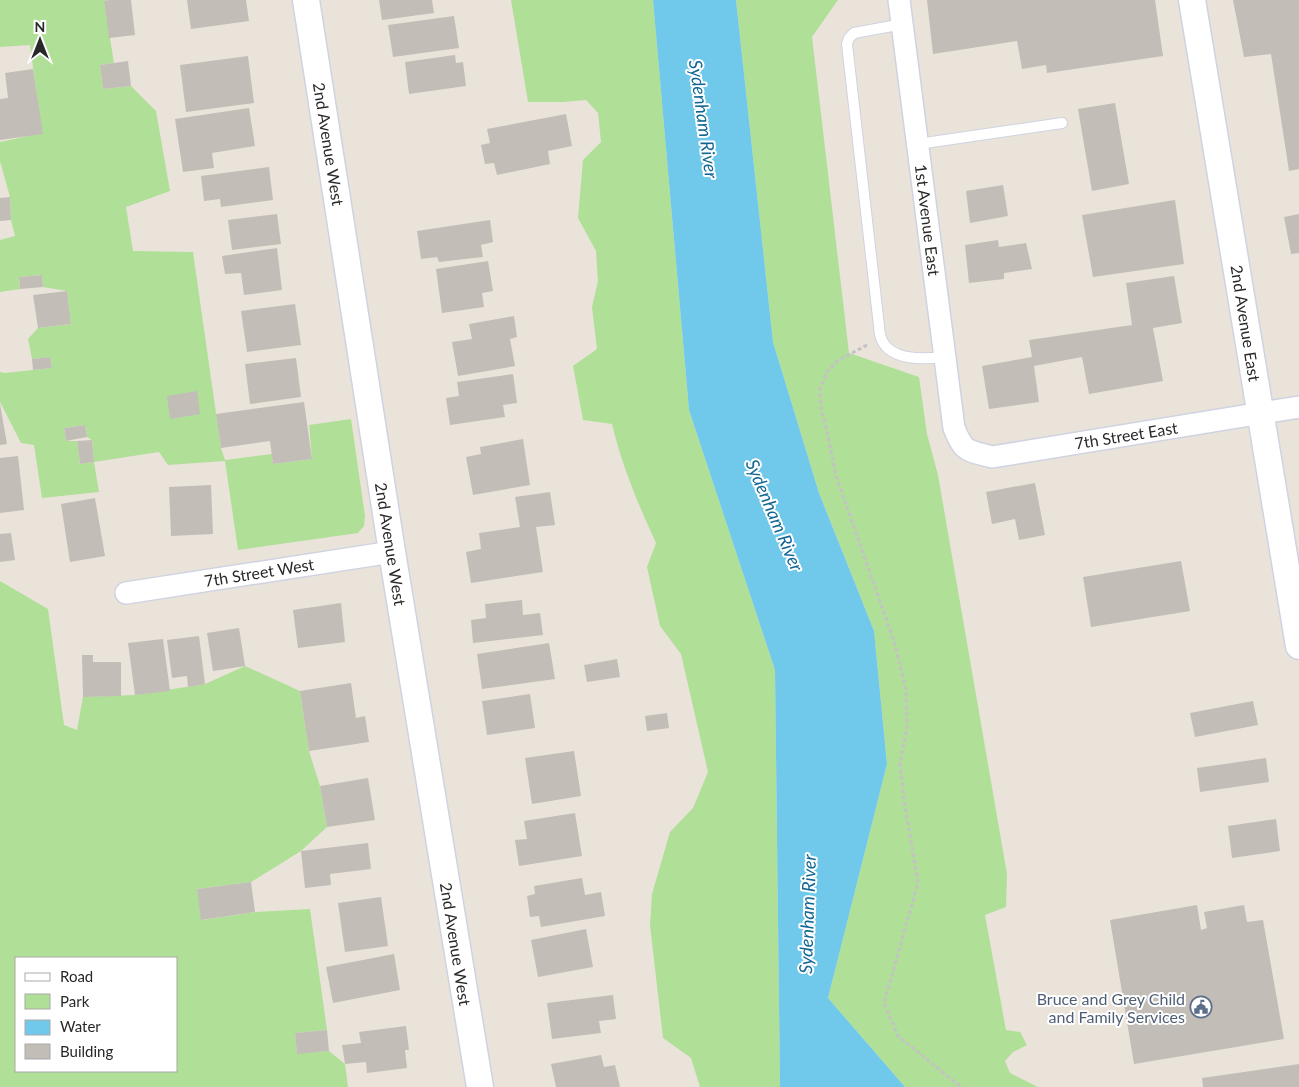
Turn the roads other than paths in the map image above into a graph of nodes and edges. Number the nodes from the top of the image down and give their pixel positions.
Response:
1 (306, 0) edge
2 (899, 0) edge
3 (1192, 0) edge
4 (903, 24) junction
5 (1062, 123) dead end
6 (918, 144) junction
7 (945, 357) junction
8 (1299, 407) edge
9 (1261, 413) junction
10 (959, 439) joint
11 (392, 552) junction
12 (126, 593) dead end
13 (1299, 646) edge
14 (480, 1087) edge

1 - 11 street, 2nd Avenue West
2 - 4 street, 1st Avenue East
3 - 9 street, 2nd Avenue East
4 - 6 street, 1st Avenue East
4 - 7 lane
5 - 6 lane
6 - 7 street, 1st Avenue East
7 - 10 street, 1st Avenue East
8 - 9 street, 7th Street East
9 - 10 street, 7th Street East
9 - 13 street, 2nd Avenue East
11 - 12 street, 7th Street West
11 - 14 street, 2nd Avenue West

